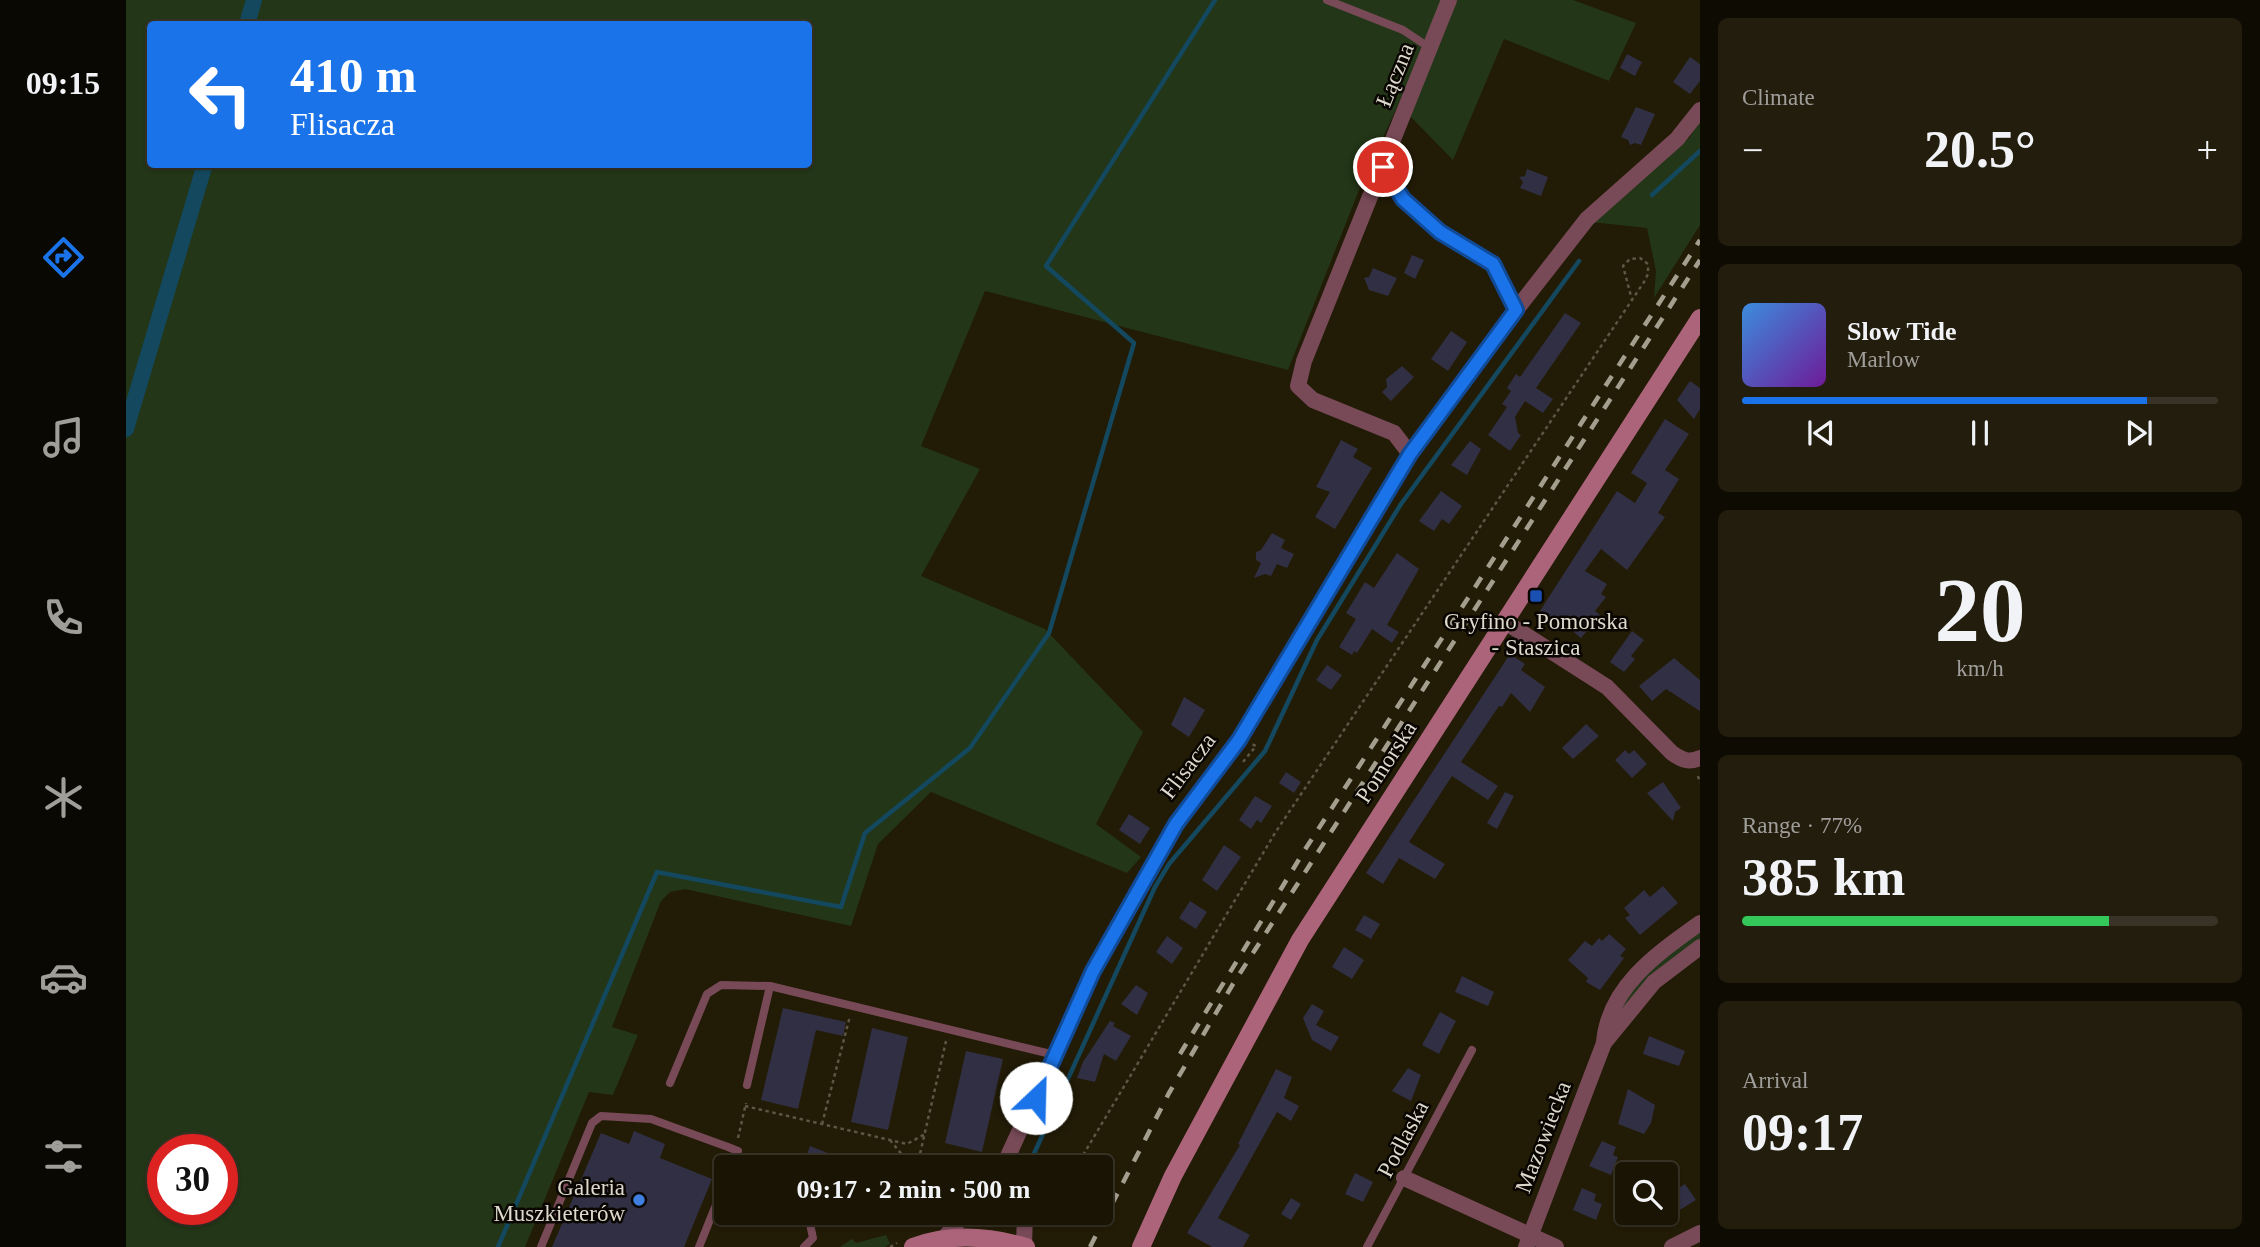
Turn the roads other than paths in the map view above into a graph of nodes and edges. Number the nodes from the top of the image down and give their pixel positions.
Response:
1 (1328, 0) edge
2 (1449, 0) edge
3 (1430, 48) junction
4 (1700, 110) edge
5 (1383, 167) junction
6 (1516, 310) junction
7 (1700, 318) edge
8 (1410, 454) junction
9 (1505, 621) junction
10 (1700, 758) edge
11 (1700, 923) edge
12 (1700, 947) edge
13 (770, 986) junction
14 (1604, 1043) junction
15 (1472, 1050) dead end
16 (1055, 1055) junction
17 (670, 1083) dead end
18 (747, 1085) dead end
19 (736, 1155) edge
20 (1011, 1155) edge
21 (1404, 1178) junction
22 (714, 1211) edge
23 (810, 1225) edge
24 (1025, 1225) edge
25 (1700, 1233) edge
26 (958, 1241) edge
27 (1528, 1242) edge
28 (907, 1244) edge
29 (541, 1247) edge
30 (699, 1247) edge
31 (804, 1247) edge
32 (1024, 1247) edge
33 (1141, 1247) edge
34 (1367, 1247) edge
35 (1556, 1247) edge
36 (1672, 1247) edge

1 - 3 lane
2 - 3 street, Łączna
3 - 5 street, Łączna
4 - 6 street, Flisacza
5 - 6 street
5 - 8 street
6 - 8 street, Flisacza
7 - 9 street, Pomorska
8 - 16 street, Flisacza
9 - 10 street
9 - 33 street, Pomorska
11 - 14 street, Mazowiecka
12 - 14 street, Mazowiecka
13 - 16 lane
13 - 17 lane
13 - 18 lane
14 - 27 street, Mazowiecka
15 - 21 lane, Podlaska
16 - 20 street, Flisacza
19 - 29 lane
21 - 27 street
21 - 34 lane, Podlaska
22 - 30 lane
23 - 31 lane
24 - 32 street
25 - 36 street
26 - 28 street
26 - 32 street
27 - 35 street

